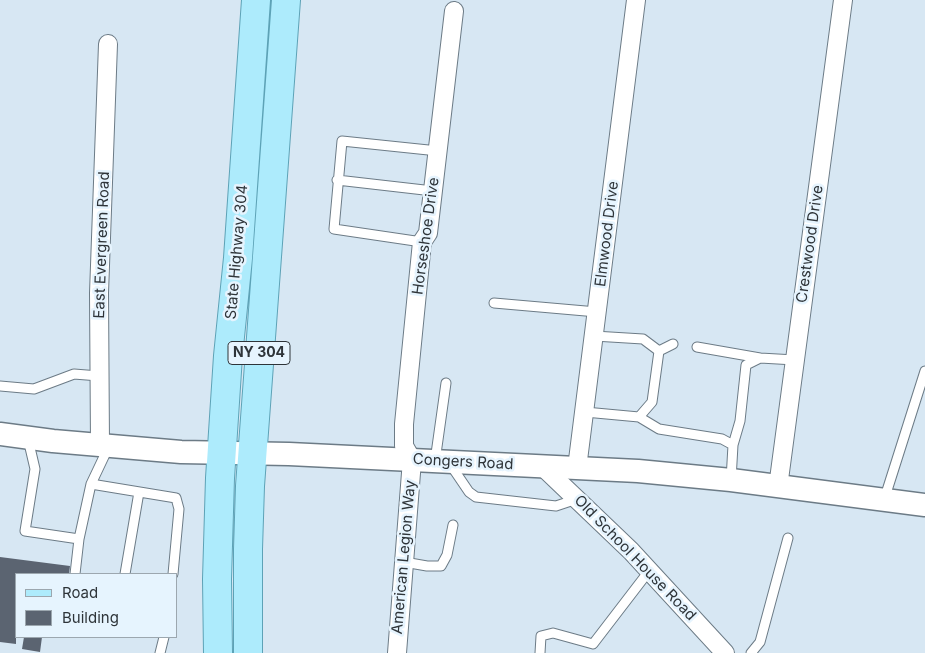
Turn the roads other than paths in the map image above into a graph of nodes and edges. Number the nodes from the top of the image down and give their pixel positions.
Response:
1 (256, 0) edge
2 (286, 0) edge
3 (636, 0) edge
4 (843, 0) edge
5 (454, 11) dead end
6 (108, 44) dead end
7 (438, 151) junction
8 (337, 180) junction
9 (433, 191) junction
10 (422, 242) junction
11 (494, 303) dead end
12 (597, 312) junction
13 (594, 336) junction
14 (673, 344) dead end
15 (697, 347) dead end
16 (658, 352) junction
17 (760, 358) junction
18 (795, 360) junction
19 (925, 371) edge
20 (99, 376) junction
21 (446, 383) dead end
22 (0, 386) edge
23 (585, 412) junction
24 (639, 417) junction
25 (0, 434) edge
26 (28, 438) junction
27 (104, 445) junction
28 (733, 446) junction
29 (222, 453) junction
30 (252, 454) junction
31 (412, 460) junction
32 (442, 462) junction
33 (542, 466) junction
34 (577, 468) junction
35 (731, 480) junction
36 (91, 484) junction
37 (778, 487) junction
38 (139, 492) junction
39 (578, 499) junction
40 (884, 500) junction
41 (925, 505) edge
42 (453, 525) dead end
43 (788, 538) dead end
44 (79, 539) junction
45 (404, 562) junction
46 (649, 571) junction
47 (75, 573) edge
48 (126, 573) edge
49 (173, 573) edge
50 (164, 638) edge
51 (594, 649) edge
52 (160, 653) edge
53 (218, 653) edge
54 (248, 653) edge
55 (396, 653) edge
56 (540, 653) edge
57 (725, 653) edge
58 (751, 653) edge

1 - 29 main road, State Highway 304 / NY 304
2 - 30 main road, State Highway 304 / NY 304
3 - 12 street, Elmwood Drive
4 - 18 street, Crestwood Drive
5 - 7 street, Horseshoe Drive
6 - 20 street, East Evergreen Road
7 - 8 lane
7 - 9 street, Horseshoe Drive
8 - 9 lane
8 - 10 lane
9 - 10 street, Horseshoe Drive
10 - 31 street, Horseshoe Drive
11 - 12 lane
12 - 13 street, Elmwood Drive
13 - 16 lane
13 - 23 street, Elmwood Drive
14 - 16 lane
15 - 17 lane
16 - 24 lane
17 - 18 lane
17 - 28 lane
18 - 37 street, Crestwood Drive
19 - 40 lane
20 - 22 lane
20 - 27 street, East Evergreen Road
21 - 32 lane
23 - 24 lane
23 - 34 street, Elmwood Drive
24 - 28 lane
25 - 26 street, Congers Road
26 - 27 street, Congers Road
26 - 44 lane
27 - 29 street, Congers Road
27 - 36 lane
28 - 35 lane
29 - 30 street, Congers Road
29 - 53 main road, State Highway 304 / NY 304
30 - 31 street, Congers Road
30 - 54 main road, State Highway 304 / NY 304
31 - 32 street, Congers Road
31 - 45 street, American Legion Way
32 - 33 street, Congers Road
32 - 39 lane
33 - 34 street, Congers Road
33 - 39 street, Old School House Road
34 - 35 street, Congers Road
35 - 37 street, Congers Road
36 - 38 lane
36 - 44 lane
37 - 40 street, Congers Road
38 - 48 lane
38 - 49 lane
39 - 46 street, Old School House Road
40 - 41 street, Congers Road
42 - 45 lane
43 - 58 lane
44 - 47 lane
45 - 55 street, American Legion Way
46 - 51 lane
46 - 57 street, Old School House Road
50 - 52 lane
51 - 56 lane

